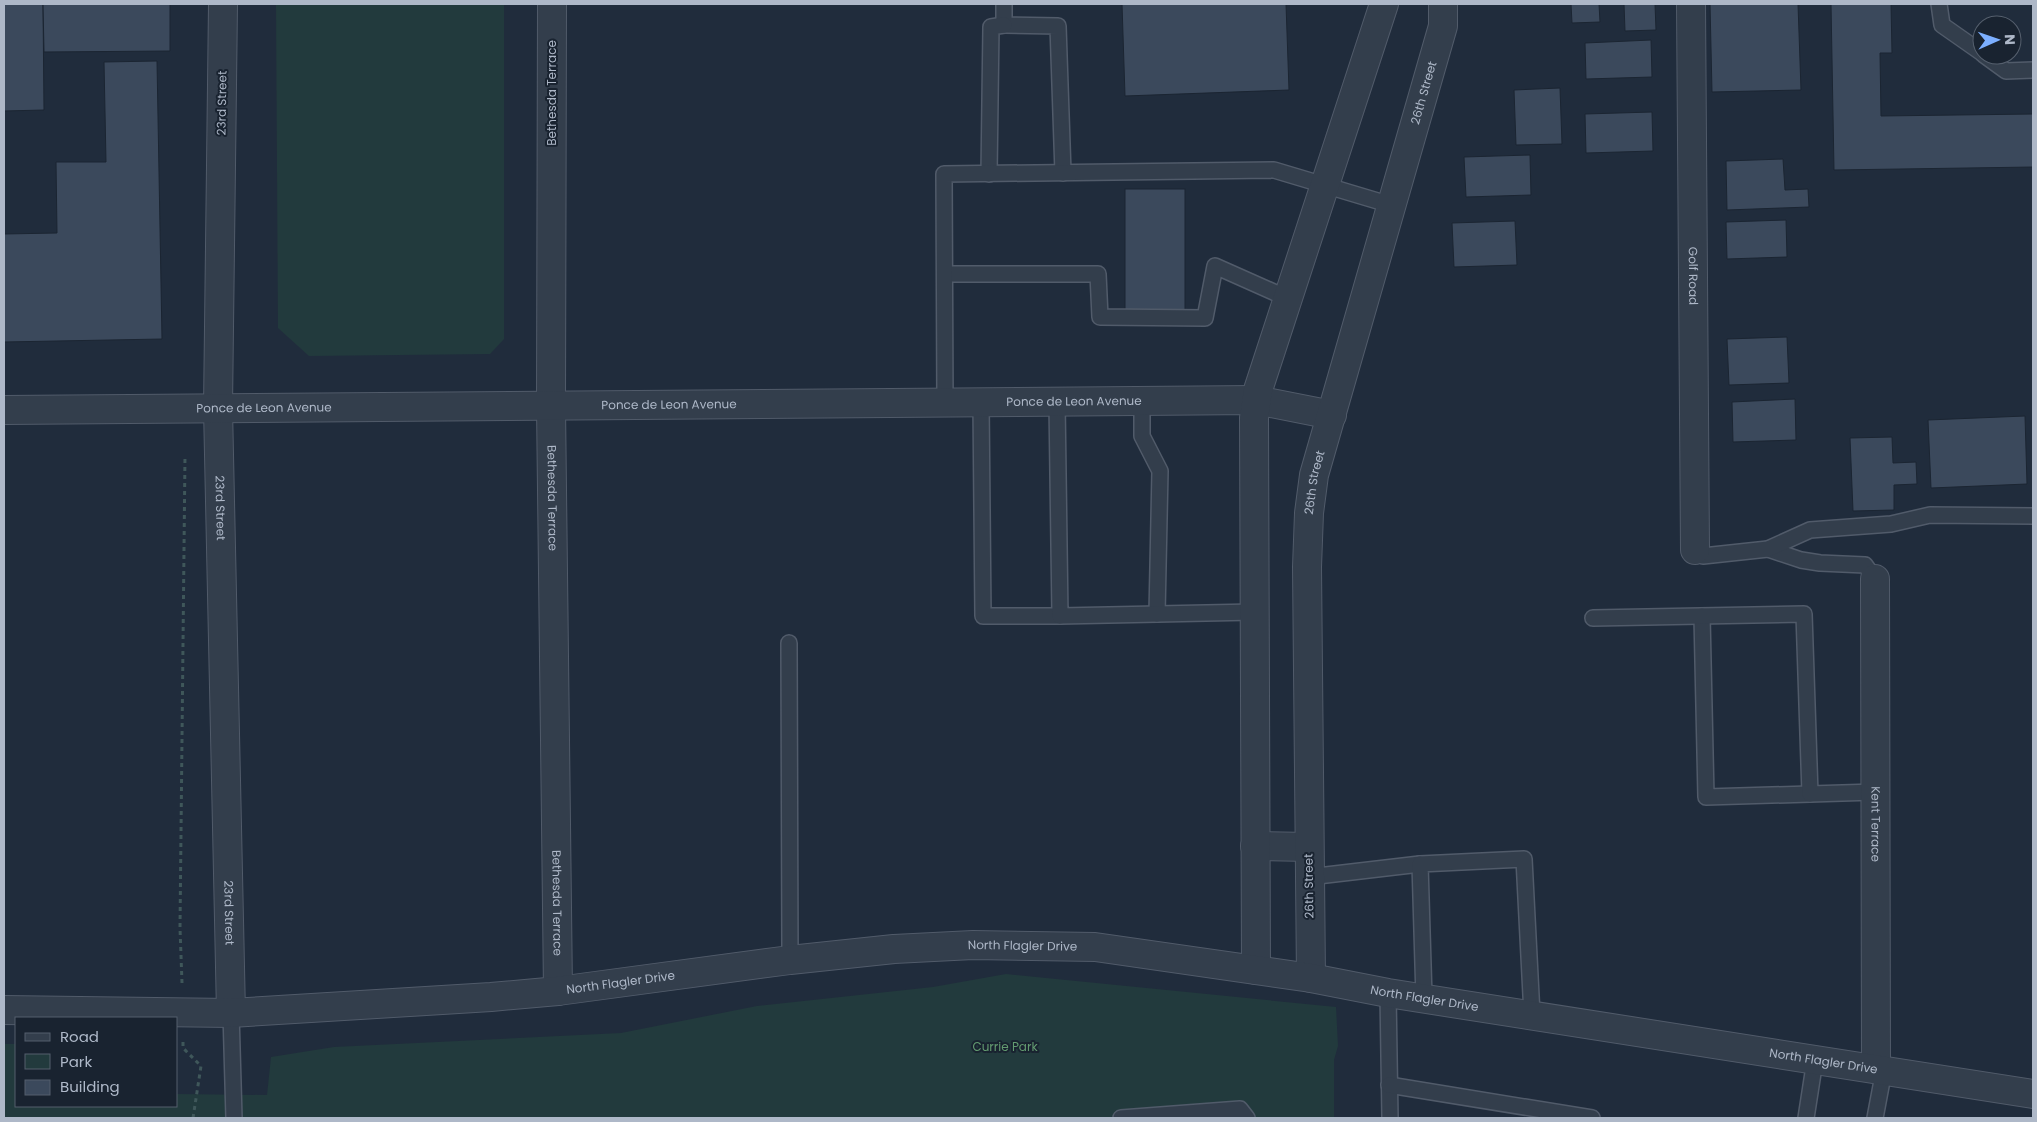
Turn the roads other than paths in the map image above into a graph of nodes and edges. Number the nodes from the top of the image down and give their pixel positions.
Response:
1 (223, 4) edge
2 (552, 4) edge
3 (1004, 4) edge
4 (1384, 4) edge
5 (1443, 4) edge
6 (1691, 4) edge
7 (1939, 4) edge
8 (1004, 25) junction
9 (1972, 46) edge
10 (1998, 65) edge
11 (2033, 70) edge
12 (1063, 173) junction
13 (988, 174) junction
14 (1324, 185) junction
15 (1391, 205) junction
16 (945, 274) junction
17 (1288, 298) junction
18 (1256, 400) junction
19 (1142, 401) junction
20 (981, 402) junction
21 (1057, 402) junction
22 (945, 403) junction
23 (551, 406) junction
24 (218, 408) junction
25 (4, 410) edge
26 (1332, 415) junction
27 (2033, 516) edge
28 (1768, 549) junction
29 (1695, 550) joint
30 (1874, 579) joint
31 (1255, 612) junction
32 (1157, 614) junction
33 (1060, 616) junction
34 (1702, 616) junction
35 (1593, 618) dead end
36 (789, 643) dead end
37 (1875, 792) junction
38 (1810, 794) junction
39 (1255, 846) junction
40 (1309, 846) junction
41 (1420, 864) junction
42 (1309, 877) junction
43 (790, 960) junction
44 (1256, 970) junction
45 (1311, 978) junction
46 (558, 991) junction
47 (1388, 993) junction
48 (1424, 998) junction
49 (4, 1010) edge
50 (230, 1012) junction
51 (1532, 1015) junction
52 (1815, 1060) junction
53 (1880, 1070) junction
54 (1389, 1085) junction
55 (2033, 1094) edge
56 (234, 1118) edge
57 (1121, 1118) edge
58 (1247, 1118) edge
59 (1390, 1118) edge
60 (1592, 1118) edge
61 (1806, 1118) edge
62 (1875, 1118) edge

1 - 24 street, 23rd Street
2 - 23 street, Bethesda Terrace
3 - 8 lane
4 - 14 street
5 - 15 street, 26th Street
6 - 29 street, Golf Road
7 - 9 lane
8 - 12 lane
8 - 13 lane
10 - 11 lane
12 - 13 lane
12 - 14 lane
13 - 16 lane
14 - 15 lane
14 - 17 street
15 - 26 street, 26th Street
16 - 17 lane
16 - 22 lane
17 - 18 street
18 - 19 street, Ponce de Leon Avenue
18 - 26 street, Ponce de Leon Avenue
18 - 31 street
19 - 21 street, Ponce de Leon Avenue
19 - 32 lane
20 - 21 street, Ponce de Leon Avenue
20 - 22 street, Ponce de Leon Avenue
20 - 33 lane
21 - 33 lane
22 - 23 street, Ponce de Leon Avenue
23 - 24 street, Ponce de Leon Avenue
23 - 46 street, Bethesda Terrace
24 - 25 street, Ponce de Leon Avenue
24 - 50 street, 23rd Street
26 - 40 street, 26th Street
27 - 28 lane
28 - 29 lane
28 - 30 lane
30 - 37 street, Kent Terrace
31 - 32 lane
31 - 39 street
32 - 33 lane
34 - 35 lane
34 - 38 lane
34 - 38 lane
36 - 43 lane
37 - 38 lane
37 - 53 street, Kent Terrace
39 - 40 street
39 - 44 street
40 - 42 street, 26th Street
41 - 42 lane
41 - 48 lane
41 - 51 lane
42 - 45 street, 26th Street
43 - 44 street, North Flagler Drive
43 - 46 street, North Flagler Drive
44 - 45 street, North Flagler Drive
45 - 47 street, North Flagler Drive
46 - 50 street, North Flagler Drive
47 - 48 street, North Flagler Drive
47 - 54 lane
48 - 51 street, North Flagler Drive
49 - 50 street, North Flagler Drive
50 - 56 lane
51 - 52 street, North Flagler Drive
52 - 53 street, North Flagler Drive
52 - 61 lane
53 - 55 street, North Flagler Drive
53 - 62 lane
54 - 59 lane
54 - 60 lane
57 - 58 lane

